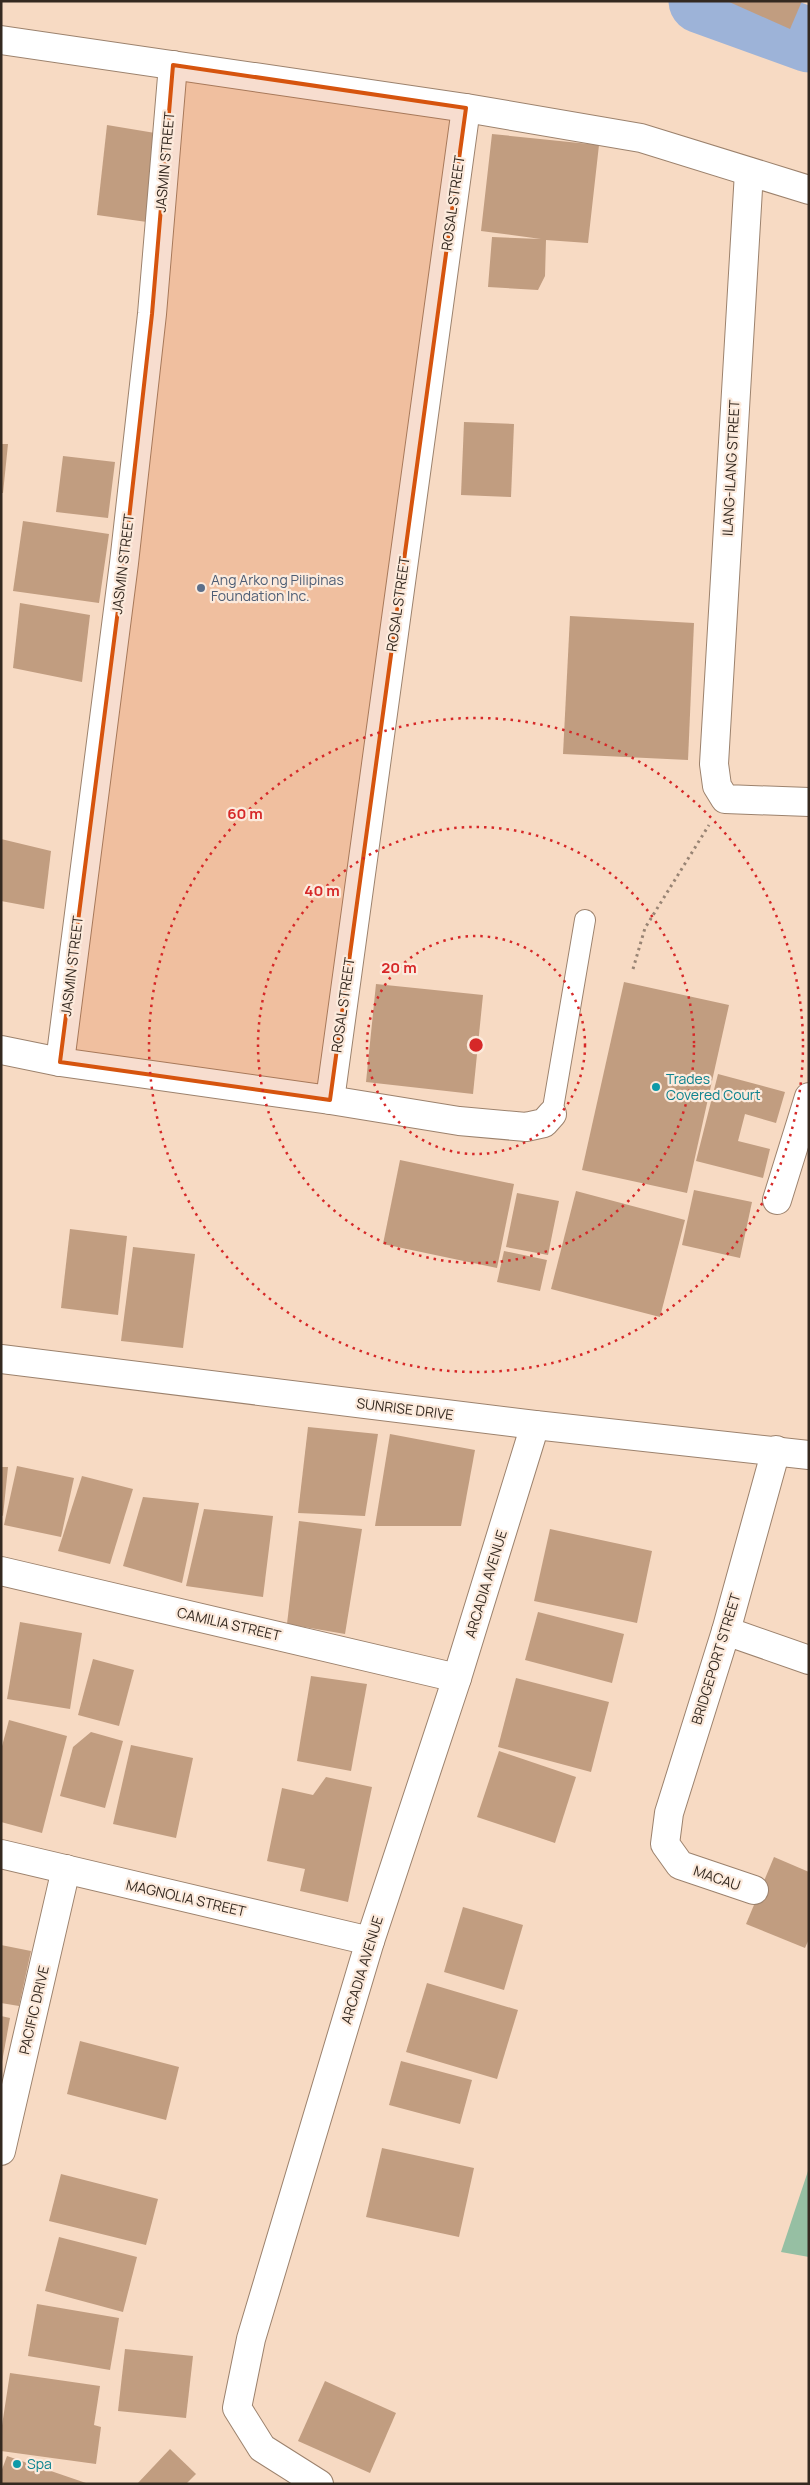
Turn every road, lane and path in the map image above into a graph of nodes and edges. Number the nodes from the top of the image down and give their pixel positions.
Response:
1 (1, 40) edge
2 (173, 65) junction
3 (466, 108) junction
4 (749, 172) junction
5 (809, 190) edge
6 (725, 799) junction
7 (809, 802) edge
8 (585, 920) dead end
9 (633, 969) dead end
10 (1, 1050) edge
11 (60, 1062) junction
12 (809, 1097) edge
13 (330, 1100) junction
14 (552, 1114) joint
15 (777, 1200) dead end
16 (1, 1359) edge
17 (535, 1425) junction
18 (776, 1450) junction
19 (809, 1455) edge
20 (1, 1571) edge
21 (726, 1631) junction
22 (809, 1660) edge
23 (457, 1678) junction
24 (1, 1854) edge
25 (680, 1865) joint
26 (66, 1869) junction
27 (754, 1890) dead end
28 (370, 1941) junction
29 (1, 2151) edge
30 (320, 2484) edge

1 - 2 street
2 - 3 street
2 - 11 street, JASMIN STREET
3 - 4 street
3 - 13 street, ROSAL STREET
4 - 5 street
4 - 6 street, ILANG-ILANG STREET
6 - 7 street
6 - 9 path
8 - 14 lane
10 - 11 street
11 - 13 street
12 - 15 street
13 - 14 street
16 - 17 street, SUNRISE DRIVE
17 - 18 street, SUNRISE DRIVE
17 - 23 street, ARCADIA AVENUE
18 - 19 street, SUNRISE DRIVE
18 - 21 street, BRIDGEPORT STREET
20 - 23 street, CAMILIA STREET
21 - 22 street
21 - 25 street, BRIDGEPORT STREET
23 - 28 street, ARCADIA AVENUE
24 - 26 street, MAGNOLIA STREET
25 - 27 street, MACAU
26 - 28 street, MAGNOLIA STREET
26 - 29 street, PACIFIC DRIVE
28 - 30 street, ARCADIA AVENUE

